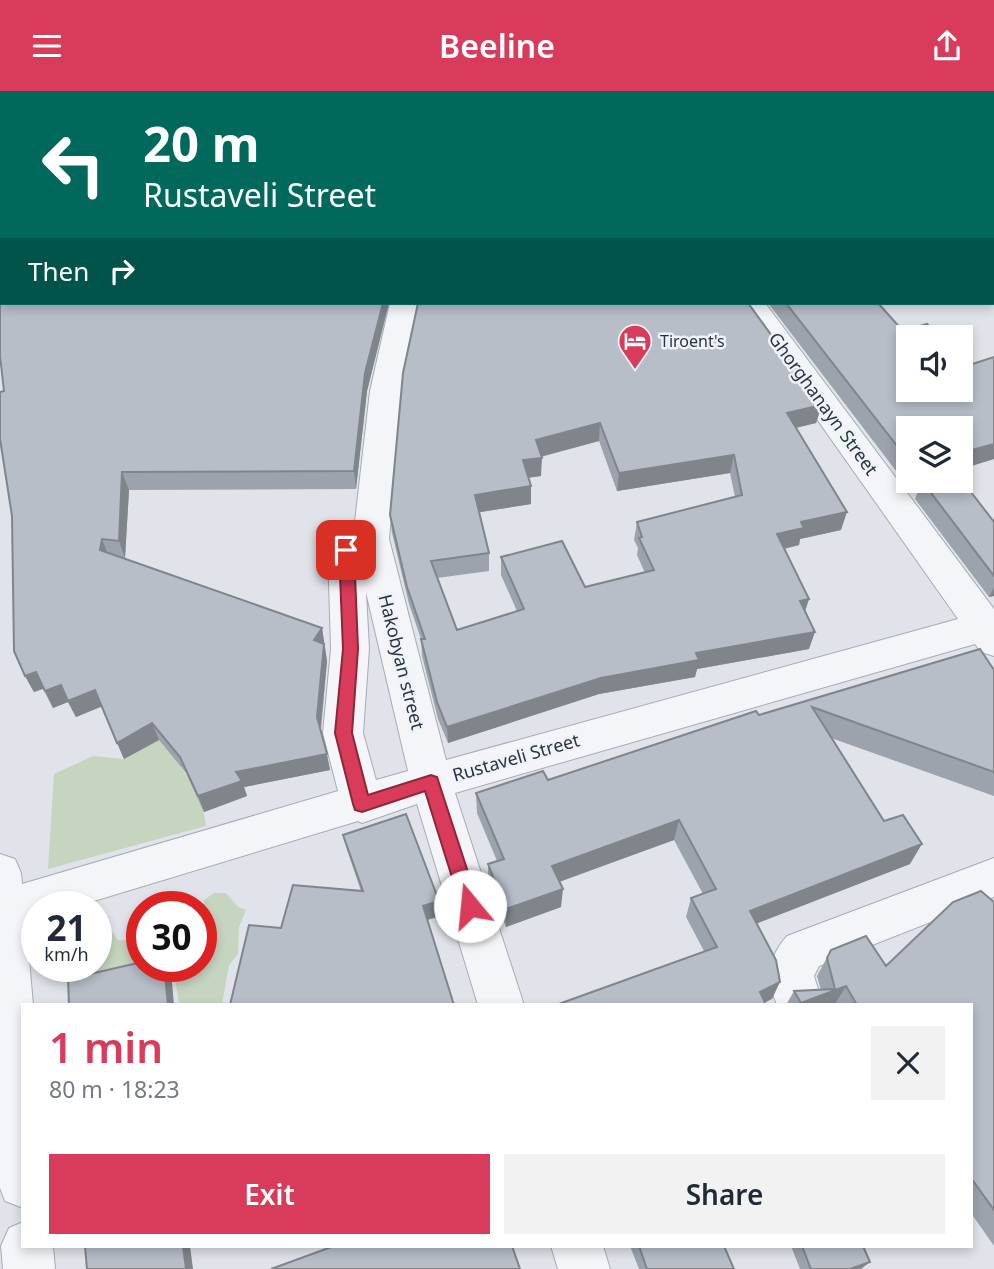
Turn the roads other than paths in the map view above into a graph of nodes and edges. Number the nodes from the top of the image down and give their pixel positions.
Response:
1 (751, 305) edge
2 (404, 307) edge
3 (346, 550) dead end
4 (991, 631) edge
5 (431, 782) junction
6 (362, 804) junction
7 (994, 877) edge
8 (1, 899) edge
9 (500, 1003) edge
10 (799, 1003) edge
11 (21, 1157) edge
12 (27, 1248) edge
13 (578, 1248) edge
14 (29, 1269) edge
15 (584, 1269) edge

1 - 4 street, Ghorghanayn Street
2 - 5 street, Hakobyan street
3 - 6 street
4 - 5 street, Rustaveli Street
5 - 6 street, Rustaveli Street
5 - 9 street, Hakobyan street
6 - 8 street, Rustaveli Street
7 - 10 street
8 - 11 street
12 - 14 street
13 - 15 street

